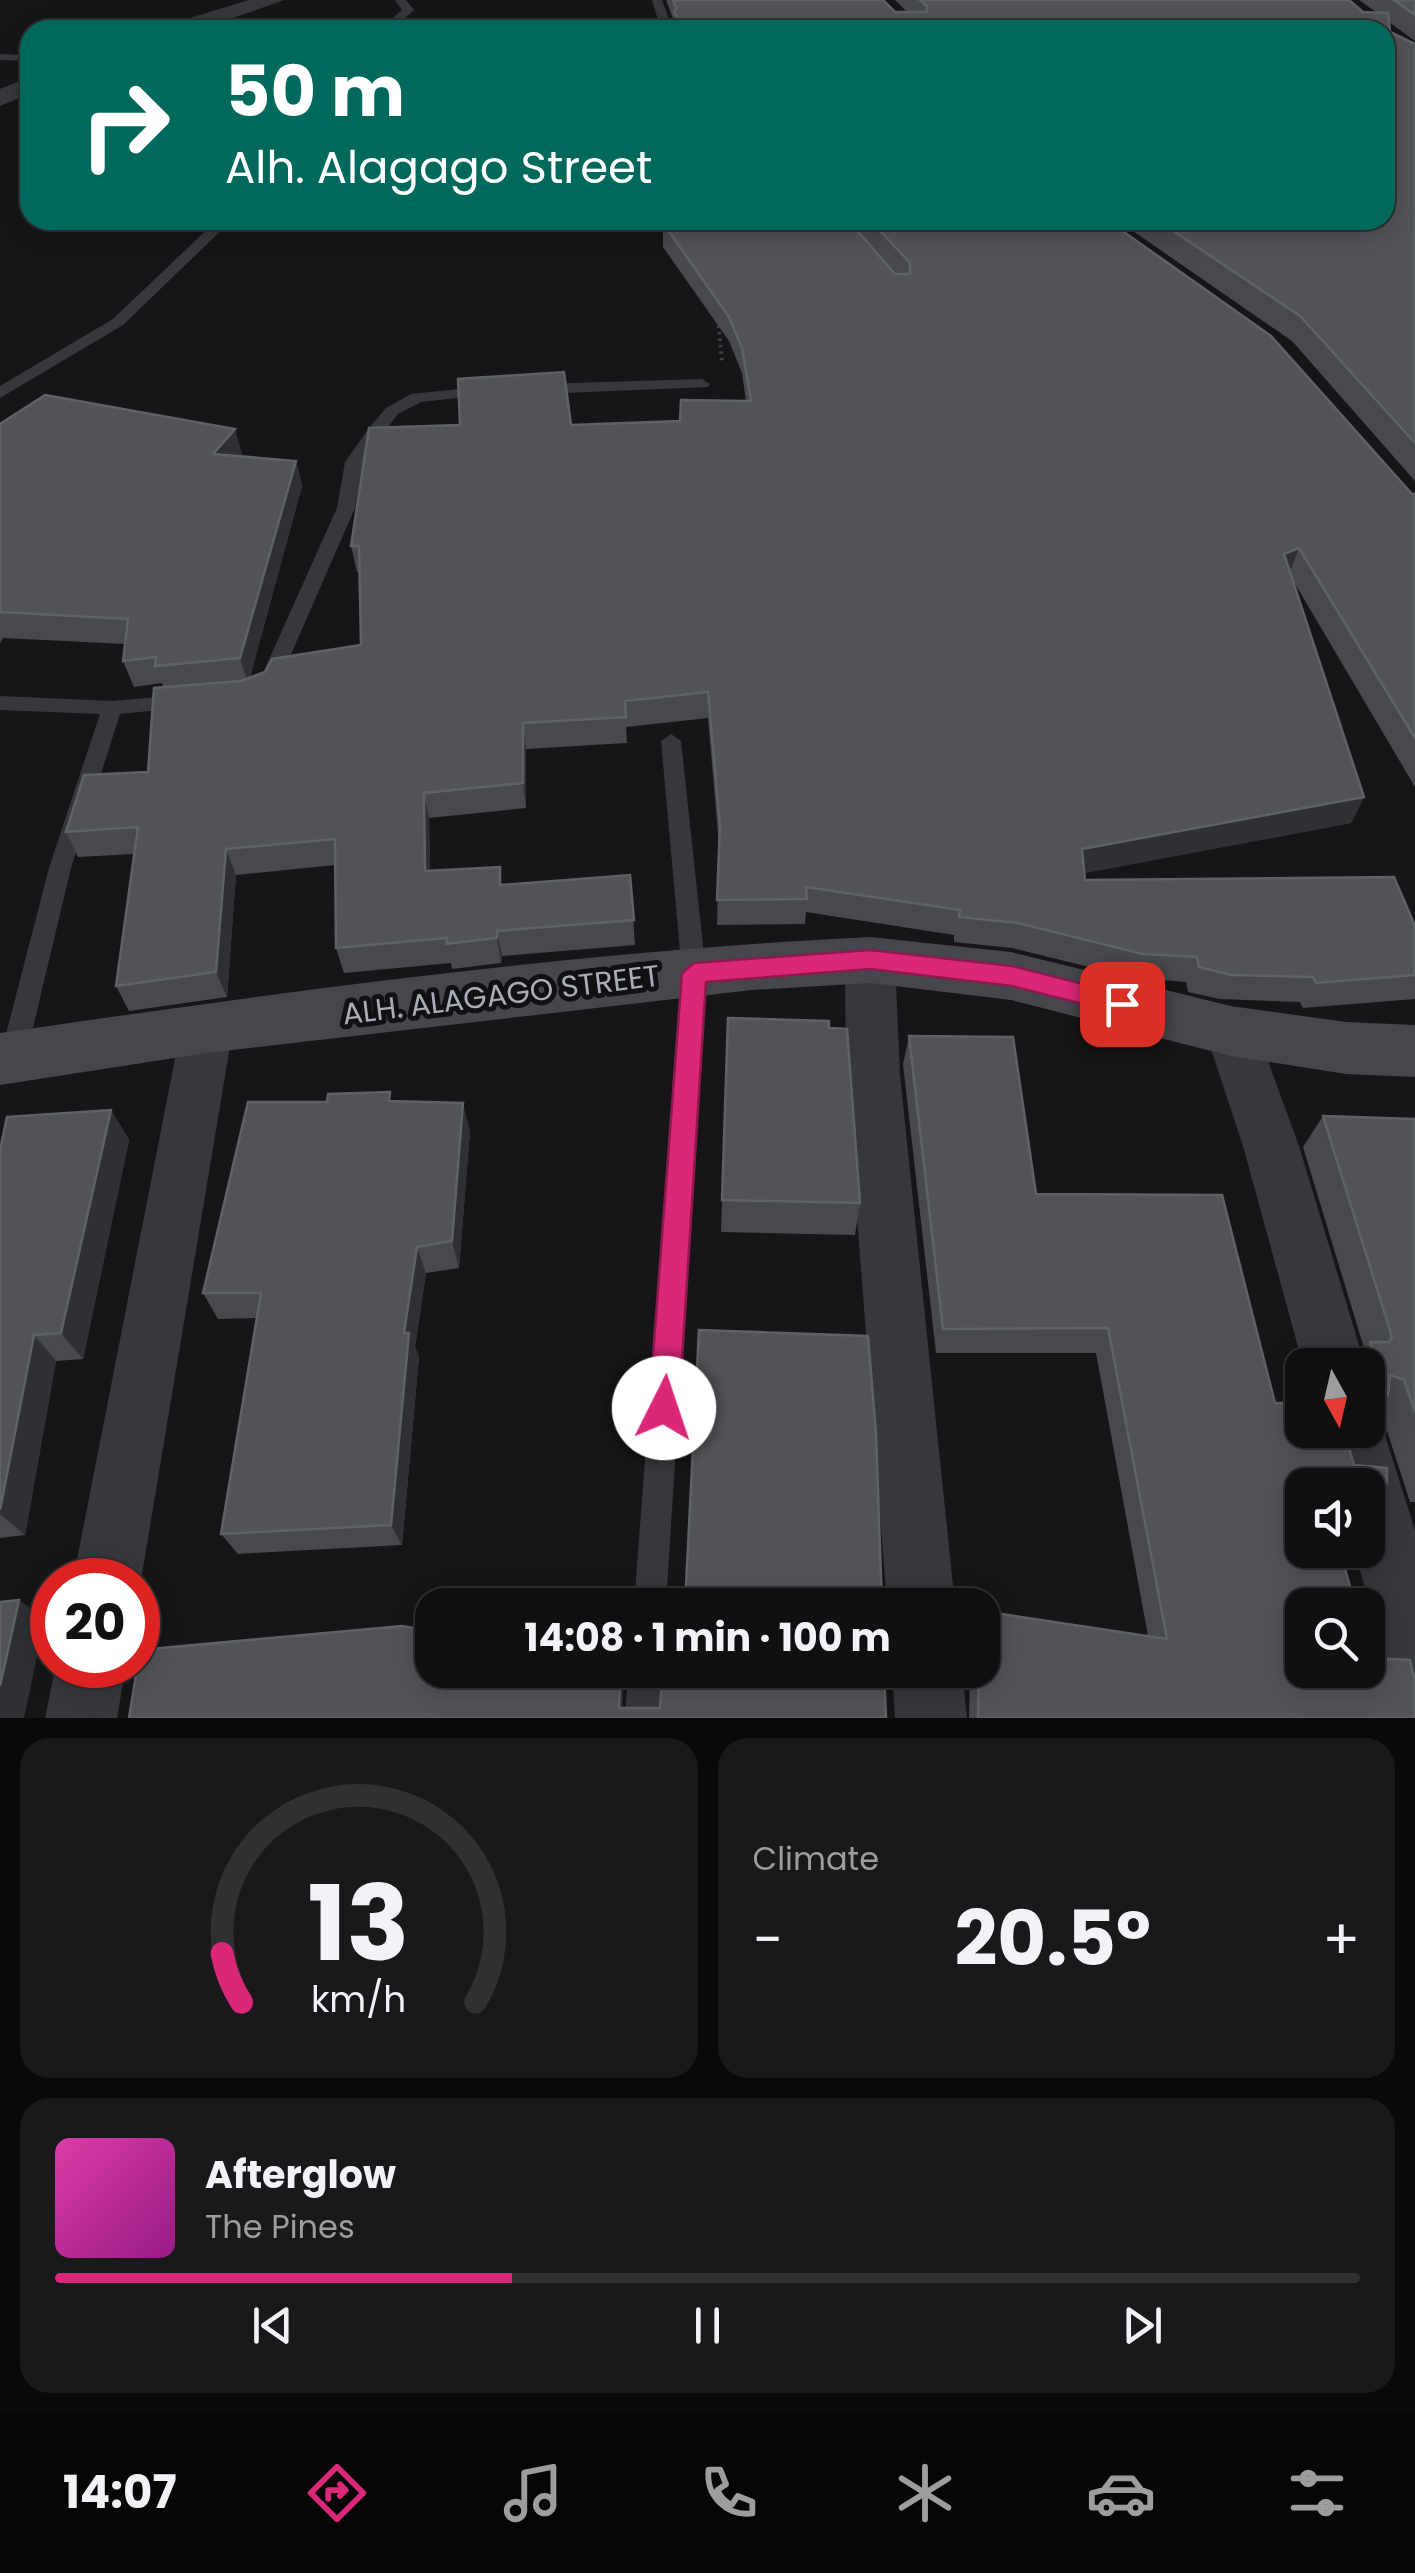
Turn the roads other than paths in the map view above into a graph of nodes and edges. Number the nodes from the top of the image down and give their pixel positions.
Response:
1 (274, 0) edge
2 (400, 0) edge
3 (208, 20) edge
4 (396, 20) edge
5 (215, 230) edge
6 (702, 384) road end
7 (0, 392) edge
8 (249, 696) edge
9 (210, 700) edge
10 (0, 703) edge
11 (112, 708) junction
12 (671, 742) dead end
13 (870, 960) junction
14 (694, 973) junction
15 (207, 1028) junction
16 (1232, 1031) junction
17 (1415, 1051) edge
18 (6, 1058) edge
19 (1329, 1348) edge
20 (1358, 1448) edge
21 (110, 1558) edge
22 (651, 1588) edge
23 (919, 1588) edge
24 (1415, 1647) edge
25 (87, 1688) edge
26 (644, 1688) edge
27 (929, 1688) edge
28 (82, 1718) edge
29 (642, 1718) edge
30 (932, 1718) edge

1 - 3 street
2 - 4 lane
5 - 7 lane
6 - 8 lane
9 - 11 lane
10 - 11 lane
11 - 18 lane
12 - 14 lane
13 - 14 main road, ALH. ALAGAGO STREET
13 - 16 main road, ALH. ALAGAGO STREET
13 - 23 street
14 - 15 main road, ALH. ALAGAGO STREET
14 - 22 lane
15 - 18 main road, ALH. ALAGAGO STREET
15 - 21 street
16 - 17 main road, ALH. ALAGAGO STREET
16 - 19 street
20 - 24 street
25 - 28 street
26 - 29 lane
27 - 30 street

